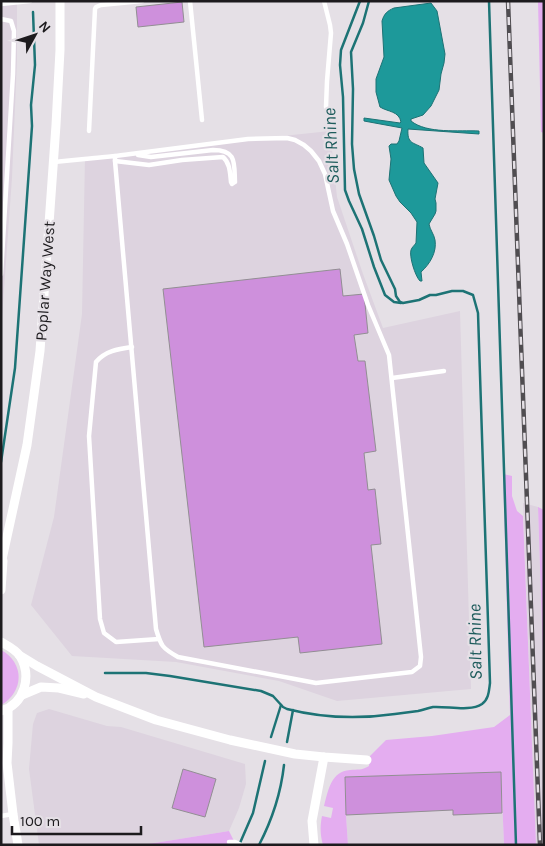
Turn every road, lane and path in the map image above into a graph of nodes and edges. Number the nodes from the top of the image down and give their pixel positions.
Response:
1 (30, 1) edge
2 (60, 1) edge
3 (142, 1) edge
4 (190, 1) edge
5 (324, 1) edge
6 (1, 4) edge
7 (1, 19) edge
8 (326, 107) dead end
9 (202, 120) dead end
10 (89, 131) dead end
11 (133, 154) junction
12 (115, 159) junction
13 (54, 162) junction
14 (1, 274) edge
15 (132, 346) junction
16 (444, 371) dead end
17 (392, 378) junction
18 (2, 561) edge
19 (1, 590) edge
20 (159, 639) junction
21 (1, 642) edge
22 (19, 655) junction
23 (22, 695) junction
24 (96, 697) junction
25 (4, 710) edge
26 (1, 749) edge
27 (324, 757) junction
28 (367, 760) dead end
29 (7, 764) junction
30 (13, 814) junction
31 (1, 816) edge
32 (229, 842) dead end
33 (18, 845) edge
34 (241, 845) edge
35 (314, 845) edge

1 - 6 lane
2 - 13 street, Poplar Way West
3 - 10 lane
4 - 9 lane
5 - 8 lane
7 - 14 lane
11 - 12 lane
11 - 12 lane
11 - 17 lane
12 - 13 lane
12 - 15 lane
13 - 18 street, Poplar Way West
15 - 20 lane
15 - 20 lane
16 - 17 lane
17 - 20 lane
18 - 19 street, Poplar Way West
21 - 22 street
22 - 23 street
22 - 24 street
23 - 24 street
23 - 25 street
24 - 27 street
25 - 29 street
26 - 29 street
27 - 28 street
27 - 35 street
29 - 30 street
30 - 31 lane
30 - 33 street
32 - 34 lane

